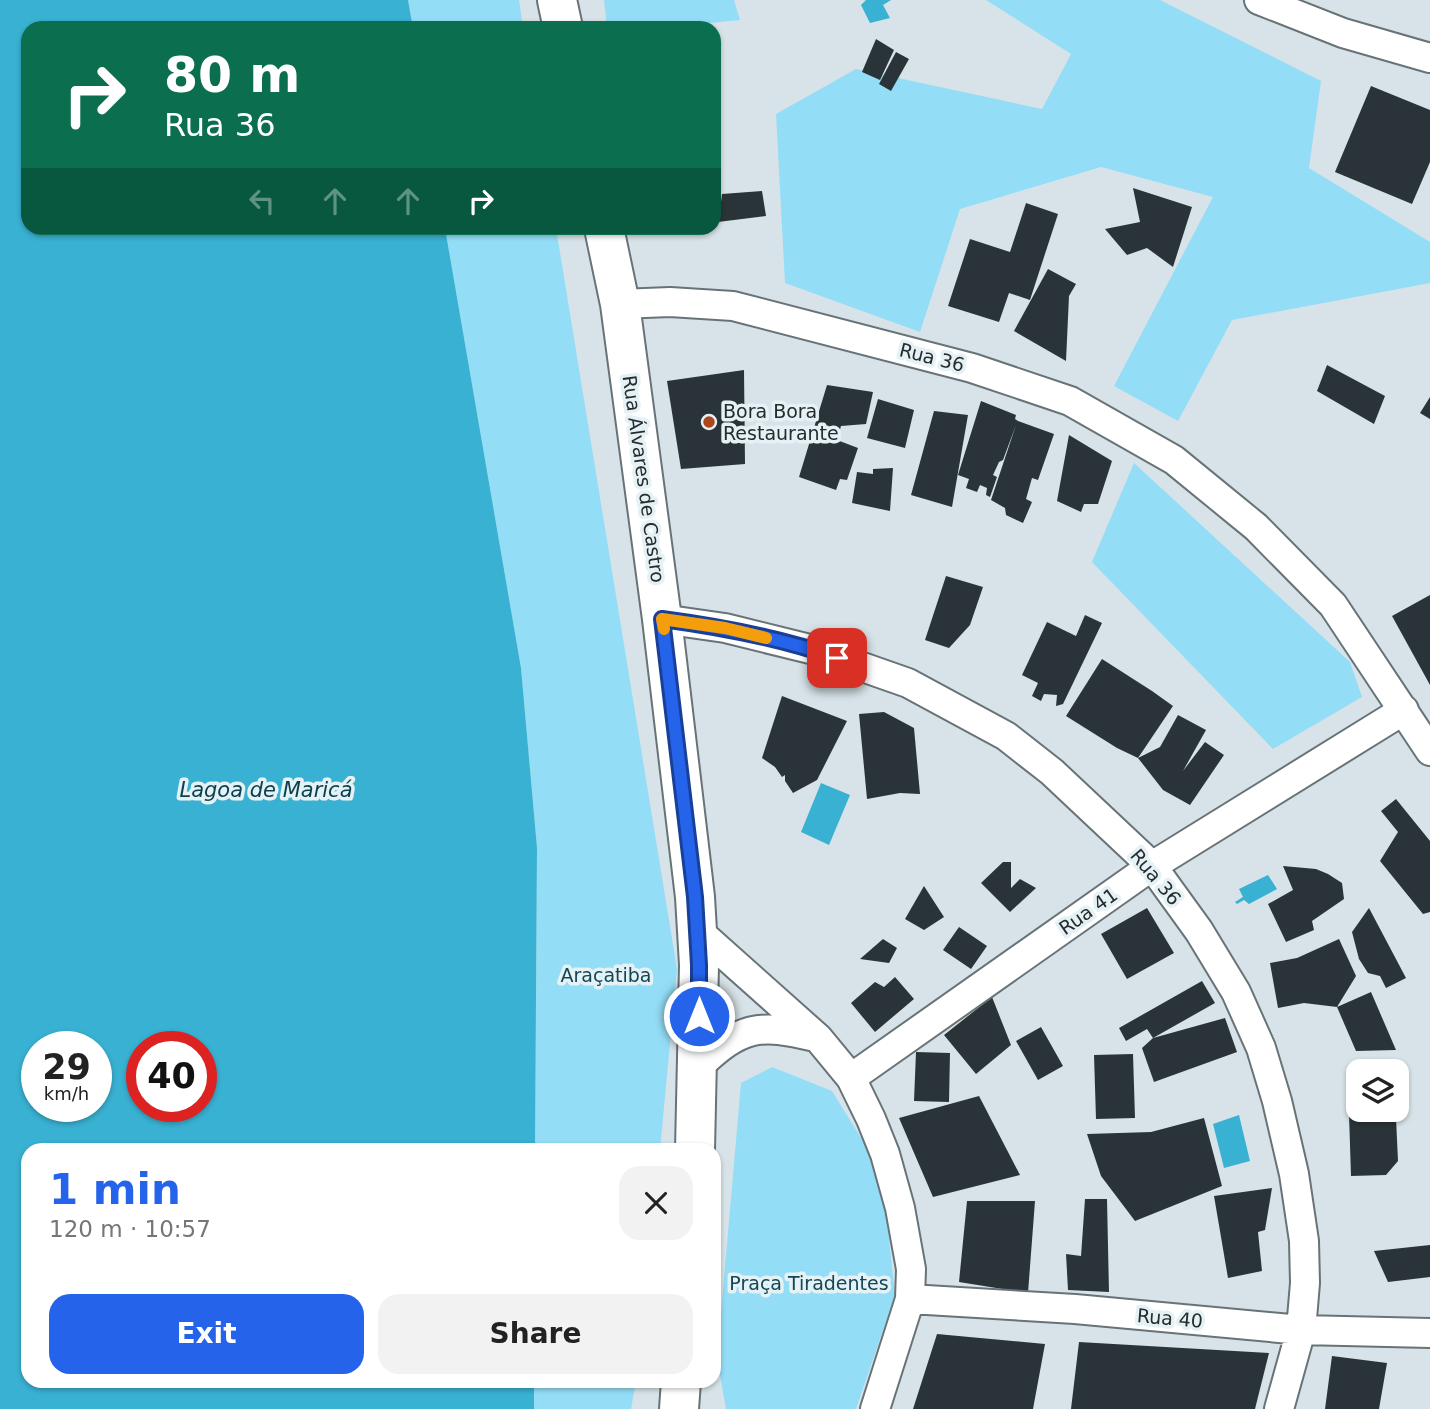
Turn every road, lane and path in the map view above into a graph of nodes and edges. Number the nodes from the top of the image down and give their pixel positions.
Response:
1 (557, 0) edge
2 (1259, 0) edge
3 (562, 21) edge
4 (1430, 58) edge
5 (605, 235) edge
6 (620, 304) junction
7 (662, 619) junction
8 (1404, 710) junction
9 (1430, 751) edge
10 (1152, 866) junction
11 (698, 931) junction
12 (818, 1038) junction
13 (698, 1067) junction
14 (851, 1078) junction
15 (695, 1143) edge
16 (910, 1299) junction
17 (1301, 1330) junction
18 (1430, 1333) edge
19 (680, 1388) edge
20 (679, 1409) edge
21 (875, 1409) edge
22 (1279, 1409) edge

1 - 3 street
2 - 4 street
5 - 6 street, Rua Álvares de Castro
6 - 7 street, Rua Álvares de Castro
6 - 8 street, Rua 36
7 - 10 street, Rua 36
7 - 11 street, Rua Álvares de Castro
8 - 9 street, Rua 36
8 - 10 street, Rua 41
10 - 14 street, Rua 41
10 - 17 street, Rua 36
11 - 12 street
11 - 13 street, Rua Álvares de Castro
12 - 13 street
12 - 14 street
13 - 15 street, Rua Álvares de Castro
14 - 16 street
16 - 17 street, Rua 40
16 - 21 street
17 - 18 street, Rua 40
17 - 22 street, Rua 36
19 - 20 street

